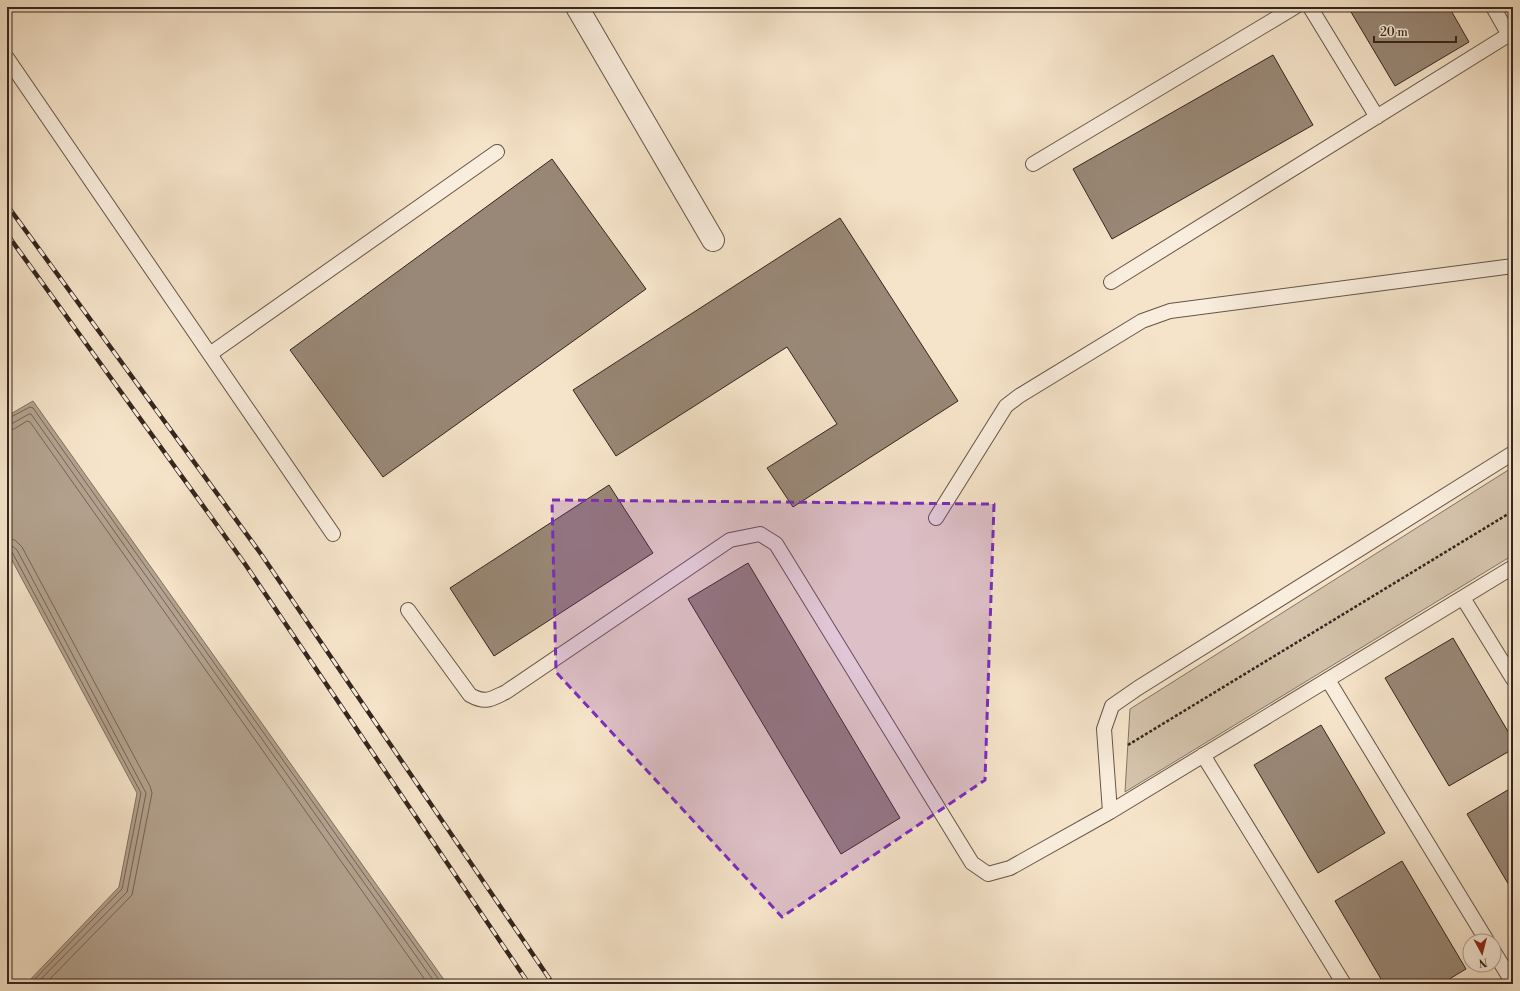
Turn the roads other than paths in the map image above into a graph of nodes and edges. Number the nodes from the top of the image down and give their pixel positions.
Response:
1 (577, 7) edge
2 (1295, 7) edge
3 (1310, 7) edge
4 (1493, 7) edge
5 (1511, 34) edge
6 (7, 58) edge
7 (1377, 117) junction
8 (497, 152) dead end
9 (1033, 164) dead end
10 (713, 240) dead end
11 (1513, 266) edge
12 (1111, 282) dead end
13 (210, 354) junction
14 (1513, 453) edge
15 (936, 518) dead end
16 (333, 534) dead end
17 (1513, 568) edge
18 (1463, 598) junction
19 (408, 610) dead end
20 (1513, 679) edge
21 (1328, 680) junction
22 (1203, 756) junction
23 (1110, 812) junction
24 (1482, 933) edge
25 (1502, 965) edge
26 (1513, 983) edge
27 (1344, 984) edge

1 - 10 street
2 - 9 lane
3 - 7 lane
4 - 5 lane
5 - 7 lane
6 - 13 lane
7 - 12 lane
8 - 13 lane
11 - 15 lane
13 - 16 lane
14 - 23 lane
17 - 18 lane
18 - 20 lane
18 - 21 lane
19 - 23 lane
21 - 22 lane
21 - 24 lane
22 - 23 lane
22 - 27 lane
25 - 26 lane

